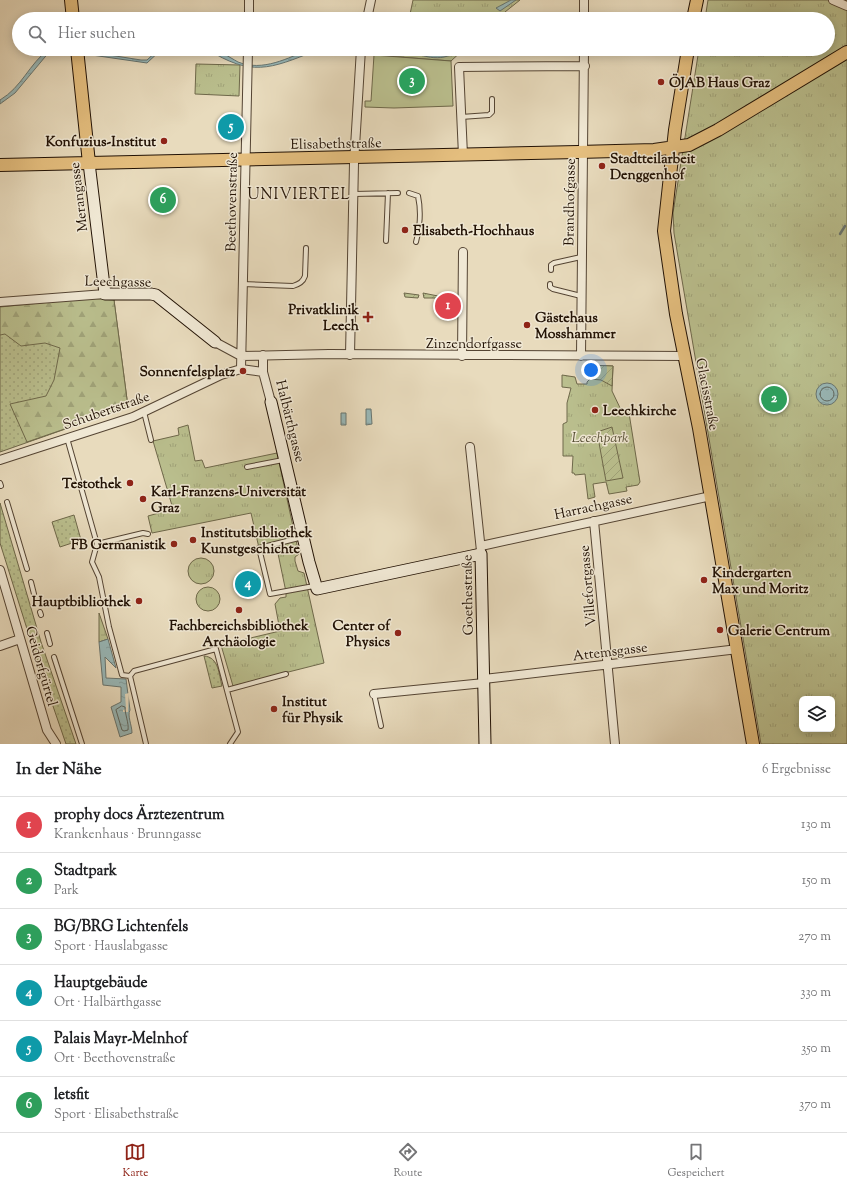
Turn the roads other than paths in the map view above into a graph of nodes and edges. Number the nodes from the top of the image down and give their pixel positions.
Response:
1 (71, 0) edge
2 (249, 0) edge
3 (371, 0) edge
4 (584, 0) edge
5 (697, 0) edge
6 (833, 0) edge
7 (847, 6) edge
8 (72, 12) edge
9 (249, 12) edge
10 (368, 12) edge
11 (584, 12) edge
12 (694, 12) edge
13 (847, 52) edge
14 (77, 56) edge
15 (247, 56) edge
16 (361, 56) edge
17 (584, 56) edge
18 (687, 56) edge
19 (585, 66) junction
20 (492, 99) dead end
21 (461, 117) junction
22 (673, 147) junction
23 (584, 152) junction
24 (463, 155) junction
25 (354, 158) junction
26 (245, 160) junction
27 (89, 163) junction
28 (0, 165) edge
29 (398, 193) dead end
30 (409, 193) dead end
31 (388, 194) junction
32 (354, 198) junction
33 (386, 241) dead end
34 (416, 242) dead end
35 (306, 248) dead end
36 (463, 252) dead end
37 (581, 257) junction
38 (551, 270) dead end
39 (242, 284) junction
40 (550, 284) dead end
41 (105, 294) junction
42 (581, 296) junction
43 (0, 302) edge
44 (215, 342) joint
45 (263, 355) junction
46 (350, 355) junction
47 (242, 356) junction
48 (462, 356) junction
49 (581, 356) junction
50 (685, 356) junction
51 (241, 369) junction
52 (263, 372) junction
53 (271, 402) joint
54 (144, 412) junction
55 (67, 437) junction
56 (151, 440) dead end
57 (470, 447) dead end
58 (285, 459) junction
59 (0, 460) edge
60 (247, 467) dead end
61 (711, 496) junction
62 (7, 502) dead end
63 (594, 522) junction
64 (148, 534) dead end
65 (303, 537) junction
66 (97, 544) junction
67 (481, 550) junction
68 (27, 569) dead end
69 (0, 570) edge
70 (31, 582) dead end
71 (319, 588) junction
72 (34, 594) dead end
73 (47, 634) dead end
74 (20, 639) junction
75 (50, 644) dead end
76 (0, 646) edge
77 (738, 649) junction
78 (54, 657) dead end
79 (607, 664) junction
80 (286, 674) dead end
81 (130, 676) junction
82 (484, 681) junction
83 (227, 690) junction
84 (374, 694) joint
85 (380, 726) dead end
86 (56, 744) edge
87 (82, 744) edge
88 (146, 744) edge
89 (230, 744) edge
90 (485, 744) edge
91 (615, 744) edge
92 (753, 744) edge

1 - 8 main road
2 - 9 street
3 - 10 street
4 - 11 street
5 - 12 main road
6 - 7 street
13 - 22 main road, Elisabethstraße
14 - 27 main road, Merangasse
15 - 26 street, Beethovenstraße
16 - 25 street
17 - 19 street, Brandhofgasse
18 - 22 main road, Glacisstraße
19 - 21 street
19 - 23 street, Brandhofgasse
20 - 21 lane
21 - 24 street
22 - 23 main road, Elisabethstraße
22 - 50 main road, Glacisstraße
23 - 24 main road, Elisabethstraße
23 - 37 street, Brandhofgasse
24 - 25 main road, Elisabethstraße
25 - 26 main road, Elisabethstraße
25 - 32 street
26 - 27 main road, Elisabethstraße
26 - 39 street, Beethovenstraße
27 - 28 main road, Elisabethstraße
27 - 41 street, Merangasse
29 - 31 lane
30 - 34 lane
31 - 32 lane
31 - 33 lane
32 - 46 street
35 - 39 lane
36 - 48 street
37 - 38 lane
37 - 42 street, Brandhofgasse
39 - 47 street, Beethovenstraße
40 - 42 lane
41 - 43 street, Leechgasse
41 - 44 street, Leechgasse
42 - 49 street, Brandhofgasse
44 - 47 street, Leechgasse
45 - 46 street, Zinzendorfgasse
45 - 47 street
45 - 52 street
46 - 48 street, Zinzendorfgasse
47 - 51 street
48 - 49 street, Zinzendorfgasse
49 - 50 street, Zinzendorfgasse
50 - 61 main road, Glacisstraße
51 - 52 street
51 - 54 street, Schubertstraße
52 - 53 street, Halbärthgasse
53 - 58 street, Halbärthgasse
54 - 55 street, Schubertstraße
54 - 56 lane
55 - 59 street, Schubertstraße
55 - 66 lane
57 - 67 street, Goethestraße
58 - 60 lane
58 - 65 street, Halbärthgasse
61 - 63 street, Harrachgasse
61 - 77 main road, Glacisstraße
62 - 68 lane
63 - 67 street, Harrachgasse
63 - 79 street, Villefortgasse
64 - 66 lane
65 - 71 street, Halbärthgasse
65 - 71 lane
66 - 81 lane
67 - 71 street, Harrachgasse
67 - 82 street, Goethestraße
69 - 74 street, Geidorfgürtel
70 - 72 lane
73 - 75 lane
74 - 76 street
74 - 86 street, Geidorfgürtel
77 - 79 street, Attemsgasse
77 - 92 main road, Glacisstraße
78 - 87 lane
79 - 82 street, Attemsgasse
79 - 91 street, Villefortgasse
80 - 83 lane
81 - 83 lane
81 - 88 lane
82 - 84 street, Attemsgasse
82 - 90 street, Goethestraße
83 - 89 lane
84 - 85 lane

